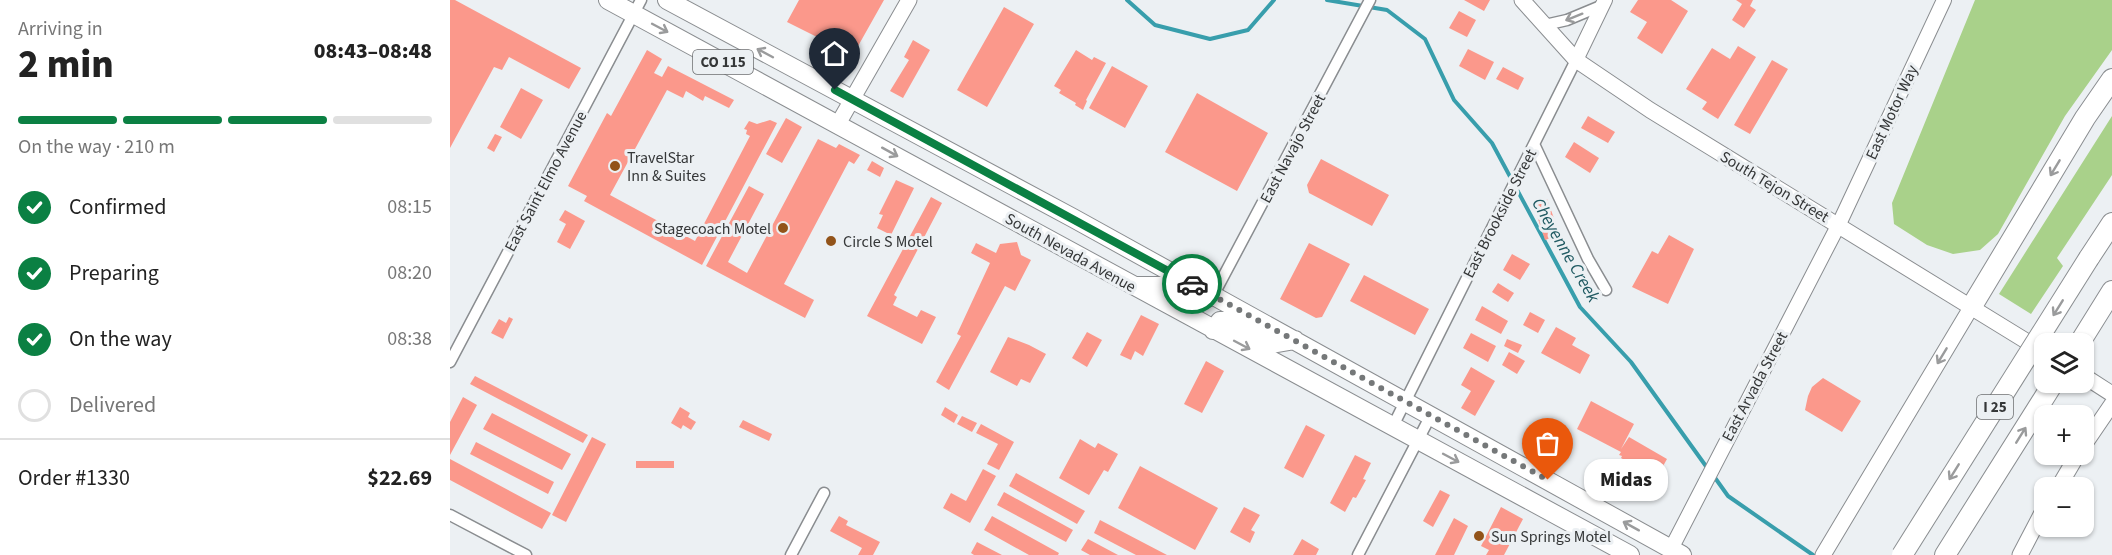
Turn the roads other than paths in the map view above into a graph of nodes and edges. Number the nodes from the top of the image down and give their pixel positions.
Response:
1 (608, 0) edge
2 (667, 0) edge
3 (909, 0) edge
4 (1370, 0) edge
5 (1522, 0) edge
6 (1944, 0) edge
7 (1604, 2) edge
8 (637, 7) edge
9 (1545, 25) junction
10 (1576, 60) junction
11 (2112, 79) edge
12 (853, 99) junction
13 (838, 124) junction
14 (1534, 144) junction
15 (2112, 223) edge
16 (1839, 224) junction
17 (1134, 286) junction
18 (1606, 290) dead end
19 (2112, 291) edge
20 (1213, 296) junction
21 (1972, 306) junction
22 (1213, 330) junction
23 (2086, 333) edge
24 (1295, 340) junction
25 (2034, 346) edge
26 (450, 362) edge
27 (2094, 382) edge
28 (2047, 393) edge
29 (2112, 394) edge
30 (1406, 401) junction
31 (2112, 404) edge
32 (1431, 415) junction
33 (1393, 426) junction
34 (2094, 430) edge
35 (1418, 440) junction
36 (824, 493) dead end
37 (450, 515) edge
38 (2034, 528) edge
39 (1676, 552) edge
40 (526, 555) edge
41 (791, 555) edge
42 (1358, 555) edge
43 (1630, 555) edge
44 (1823, 555) edge
45 (1902, 555) edge
46 (1945, 555) edge
47 (2020, 555) edge

1 - 8 highway, South Nevada Avenue / CO 115
12 -> 2 highway, South Nevada Avenue / CO 115
3 - 12 main road
4 - 20 street, East Navajo Street
5 - 9 main road, South Tejon Street
6 - 16 street, East Motor Way
7 -> 9 street
7 - 10 street, East Brookside Street
8 -> 13 highway, South Nevada Avenue / CO 115
8 - 26 street, East Saint Elmo Avenue
9 - 10 main road, South Tejon Street
10 - 14 street, East Brookside Street
10 - 16 main road, South Tejon Street
11 -> 21 highway
12 - 13 main road
12 - 20 highway, South Nevada Avenue / CO 115
13 -> 17 highway, South Nevada Avenue / CO 115
14 - 18 street
14 - 30 street, East Brookside Street
15 -> 45 highway, I 25, bridge
16 - 21 main road, South Tejon Street
16 - 39 street, East Arvada Street
17 - 20 highway
17 - 22 highway, South Nevada Avenue / CO 115
19 - 23 highway
20 - 24 highway, South Nevada Avenue / CO 115
21 - 25 main road, South Tejon Street
21 -> 44 main road
22 - 24 highway
22 -> 33 highway, South Nevada Avenue / CO 115
24 - 30 highway, South Nevada Avenue / CO 115
27 - 29 main road
46 -> 28 highway, I 25
30 - 32 highway, South Nevada Avenue / CO 115
30 - 33 street, East Brookside Street
31 - 34 main road
32 - 35 street
39 -> 32 highway, South Nevada Avenue / CO 115
33 - 35 highway, South Nevada Avenue / CO 115
35 - 42 street
35 -> 43 highway, South Nevada Avenue / CO 115
36 - 41 street
37 - 40 street
38 - 47 main road

